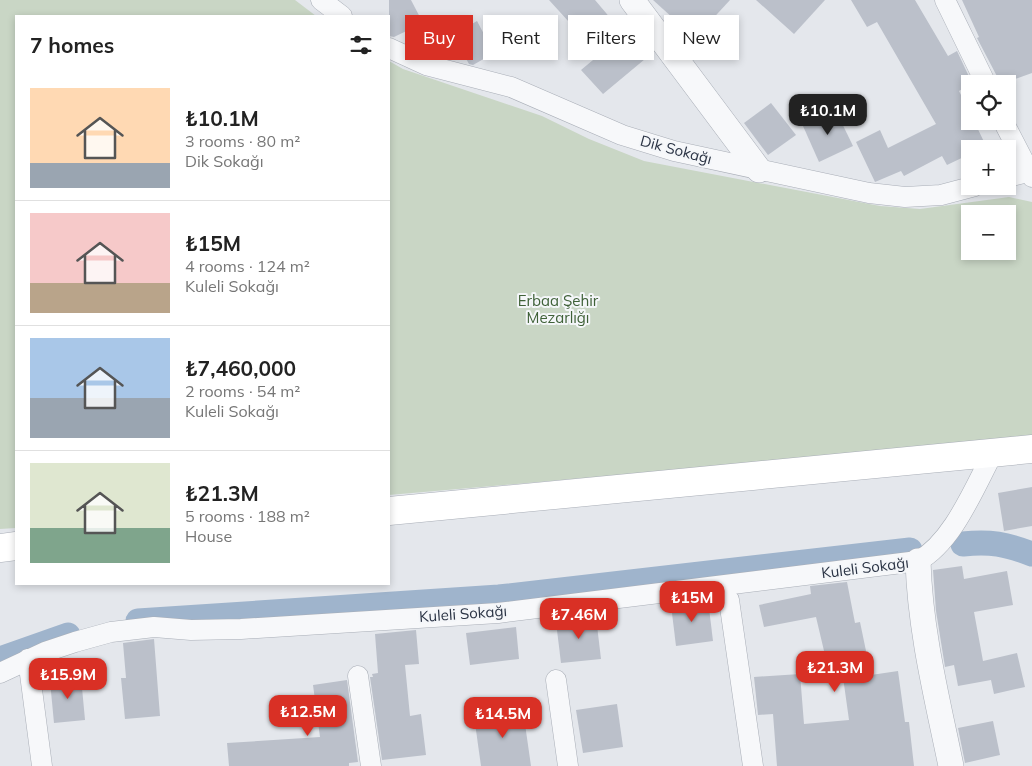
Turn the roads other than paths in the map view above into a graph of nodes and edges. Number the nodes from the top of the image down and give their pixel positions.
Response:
1 (321, 0) edge
2 (632, 0) edge
3 (945, 0) edge
4 (341, 15) edge
5 (390, 48) edge
6 (982, 75) edge
7 (1009, 130) edge
8 (759, 170) junction
9 (1031, 173) edge
10 (1016, 176) edge
11 (961, 190) edge
12 (1032, 449) edge
13 (993, 453) junction
14 (390, 511) edge
15 (15, 546) edge
16 (0, 548) edge
17 (918, 561) junction
18 (729, 600) dead end
19 (28, 659) junction
20 (0, 672) edge
21 (358, 676) dead end
22 (556, 680) dead end
23 (42, 766) edge
24 (371, 766) edge
25 (568, 766) edge
26 (754, 766) edge
27 (951, 766) edge

1 - 4 street
2 - 8 street
3 - 6 street
5 - 8 street, Dik Sokağı
7 - 9 street
8 - 11 street, Dik Sokağı
9 - 10 street
12 - 13 main road
13 - 14 main road
13 - 17 street, Kuleli Sokağı
15 - 16 main road
17 - 19 street, Kuleli Sokağı
17 - 27 street
18 - 26 street
19 - 20 street, Kuleli Sokağı
19 - 23 street
21 - 24 street
22 - 25 street

